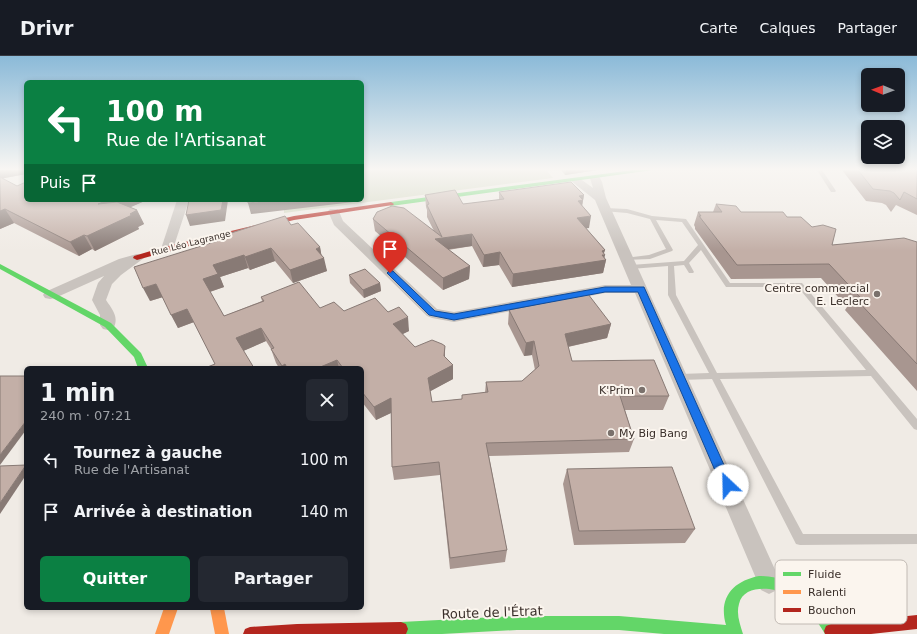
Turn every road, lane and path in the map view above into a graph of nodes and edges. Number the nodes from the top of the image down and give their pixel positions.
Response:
1 (443, 197) edge
2 (594, 197) edge
3 (599, 197) edge
4 (182, 202) edge
5 (602, 204) junction
6 (334, 211) junction
7 (652, 218) junction
8 (701, 246) junction
9 (167, 249) junction
10 (137, 258) junction
11 (629, 263) junction
12 (671, 264) junction
13 (686, 264) junction
14 (0, 266) edge
15 (691, 272) dead end
16 (105, 283) junction
17 (641, 289) junction
18 (54, 296) junction
19 (108, 325) junction
20 (142, 366) edge
21 (873, 373) junction
22 (715, 376) junction
23 (680, 377) junction
24 (917, 426) edge
25 (917, 538) edge
26 (769, 582) junction
27 (775, 584) edge
28 (170, 610) edge
29 (217, 610) edge
30 (917, 622) edge
31 (907, 623) edge
32 (900, 624) edge
33 (383, 632) edge
34 (832, 632) edge
35 (162, 634) edge
36 (221, 634) edge
37 (229, 634) edge
38 (250, 634) edge
39 (736, 634) edge

1 - 6 main road, Rue Léo Lagrange
2 - 5 street
3 - 5 street
4 - 9 street
5 - 7 lane
5 - 11 street
6 - 9 main road, Rue Léo Lagrange
6 - 17 street
7 - 8 lane
7 - 11 lane
8 - 13 lane
8 - 21 lane
9 - 10 main road, Rue Léo Lagrange
10 - 16 street, Rue Léo Lagrange
10 - 18 street, Rue Léo Lagrange
11 - 12 lane
11 - 17 street
12 - 13 lane
12 - 22 lane
13 - 15 lane
14 - 18 main road
16 - 18 street, Rue Léo Lagrange
16 - 19 street
17 - 23 street
18 - 19 main road
19 - 20 main road
21 - 22 lane
21 - 24 lane
22 - 23 lane
22 - 25 lane
23 - 26 street
26 - 27 main road
26 - 39 main road
28 - 35 main road
29 - 36 main road
30 - 31 main road
32 - 34 main road
33 - 38 main road, Route de l'Étrat
33 - 39 main road, Route de l'Étrat
36 - 37 main road

